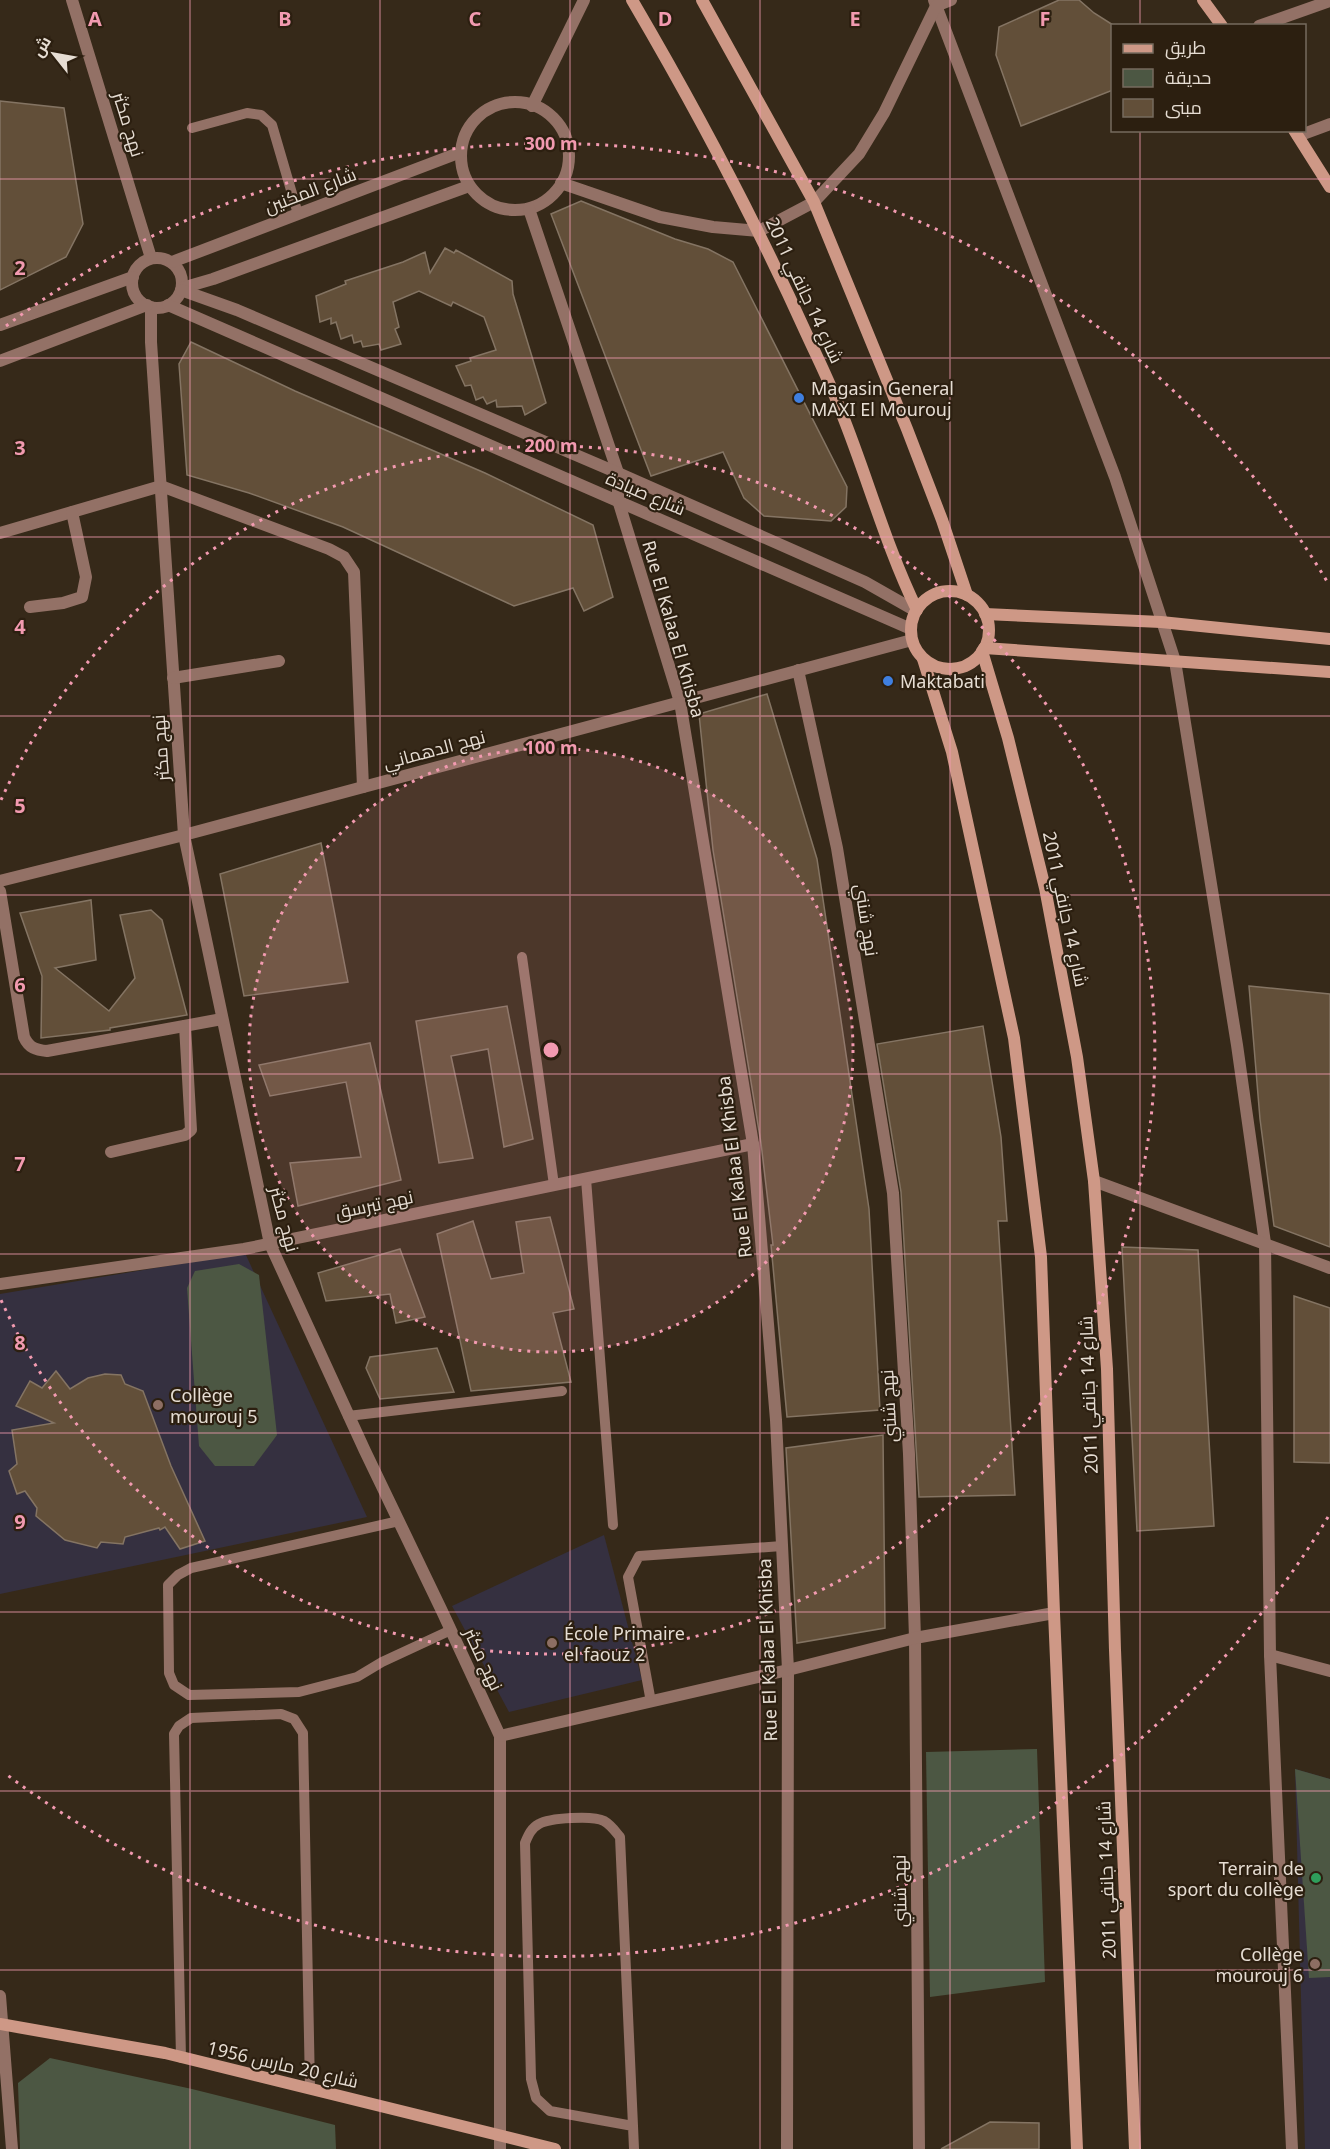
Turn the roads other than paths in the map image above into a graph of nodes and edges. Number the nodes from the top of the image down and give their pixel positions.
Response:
1 (72, 0) edge
2 (584, 0) edge
3 (632, 0) edge
4 (702, 0) edge
5 (951, 0) edge
6 (1203, 0) edge
7 (1330, 1) edge
8 (935, 3) edge
9 (1221, 24) edge
10 (1265, 24) edge
11 (532, 106) junction
12 (1330, 124) edge
13 (192, 128) dead end
14 (1306, 130) edge
15 (1296, 133) edge
16 (461, 152) junction
17 (561, 183) junction
18 (469, 186) junction
19 (1330, 187) edge
20 (814, 202) junction
21 (530, 209) junction
22 (298, 214) junction
23 (759, 231) junction
24 (151, 258) junction
25 (172, 262) junction
26 (133, 277) junction
27 (182, 289) junction
28 (168, 305) junction
29 (149, 306) junction
30 (0, 325) edge
31 (0, 361) edge
32 (618, 472) junction
33 (161, 486) junction
34 (618, 500) junction
35 (72, 512) junction
36 (0, 533) edge
37 (967, 595) junction
38 (30, 607) dead end
39 (916, 610) junction
40 (985, 614) junction
41 (1161, 622) junction
42 (911, 635) junction
43 (1330, 639) edge
44 (983, 650) junction
45 (923, 659) junction
46 (279, 661) dead end
47 (1175, 661) junction
48 (798, 670) junction
49 (1330, 672) edge
50 (173, 678) junction
51 (680, 702) junction
52 (363, 787) junction
53 (184, 835) junction
54 (0, 881) edge
55 (0, 891) edge
56 (522, 957) dead end
57 (222, 1019) junction
58 (185, 1026) junction
59 (753, 1144) junction
60 (111, 1152) dead end
61 (586, 1179) junction
62 (1094, 1181) junction
63 (554, 1185) junction
64 (1265, 1243) junction
65 (270, 1244) junction
66 (1330, 1268) edge
67 (0, 1284) edge
68 (562, 1391) dead end
69 (348, 1416) junction
70 (399, 1521) junction
71 (613, 1525) dead end
72 (782, 1546) junction
73 (1054, 1613) junction
74 (451, 1630) junction
75 (915, 1638) junction
76 (1270, 1655) junction
77 (788, 1670) junction
78 (1330, 1671) edge
79 (651, 1702) junction
80 (500, 1736) junction
81 (0, 1996) edge
82 (1, 2024) edge
83 (181, 2058) junction
84 (310, 2088) junction
85 (633, 2126) junction
86 (500, 2143) edge
87 (12, 2149) edge
88 (555, 2149) edge
89 (634, 2149) edge
90 (787, 2149) edge
91 (919, 2149) edge
92 (1077, 2149) edge
93 (1135, 2149) edge
94 (1292, 2149) edge

1 - 24 street, نهج مكثر
2 - 11 street
3 - 23 street, شارع 14 جانفي 2011
4 - 20 street
5 - 8 street
6 - 9 street
7 - 10 street
8 - 20 street
8 - 41 street
11 - 16 street
11 - 17 street
12 - 14 street
13 - 22 lane
15 - 19 street
16 - 18 street
16 - 22 street, شارع المكنين
17 - 21 street
17 - 23 street
18 - 21 street
18 - 27 street
20 - 23 street
20 - 37 street
21 - 32 street, Rue El Kalaa El Khisba
22 - 25 street, شارع المكنين
23 - 39 street, شارع 14 جانفي 2011
24 - 25 street
24 - 26 street
25 - 27 street
26 - 29 street
26 - 30 street
27 - 28 street
27 - 32 street, شارع صيادة
28 - 29 street
28 - 34 street, شارع صيادة
29 - 31 street
29 - 33 street, نهج مكثر
32 - 34 street, Rue El Kalaa El Khisba
32 - 39 street, شارع صيادة
33 - 35 street
33 - 50 street, نهج مكثر
33 - 52 street
34 - 42 street, شارع صيادة
34 - 51 street, Rue El Kalaa El Khisba
35 - 36 street
35 - 38 street
37 - 39 street
37 - 40 street
39 - 42 street
40 - 41 street
40 - 44 street
41 - 43 street
41 - 47 street
42 - 45 street
42 - 48 street, نهج الدهماني
44 - 45 street
44 - 47 street
44 - 62 street, شارع 14 جانفي 2011
45 - 73 street
46 - 50 street
47 - 49 street
47 - 64 street
48 - 51 street, نهج الدهماني
48 - 75 street, نهج شنني
50 - 53 street, نهج مكثر
51 - 52 street, نهج الدهماني
51 - 59 street, Rue El Kalaa El Khisba
52 - 53 street, نهج الدهماني
53 - 54 street, نهج الدهماني
53 - 57 street, نهج مكثر
55 - 58 street
56 - 63 lane
57 - 58 street
57 - 65 street, نهج مكثر
58 - 60 street
59 - 61 street, نهج تبرسق
59 - 72 street, Rue El Kalaa El Khisba
61 - 63 street, نهج تبرسق
61 - 71 lane
62 - 64 street
62 - 93 street, شارع 14 جانفي 2011
63 - 65 street, نهج تبرسق
64 - 66 street
64 - 76 street
65 - 67 street, نهج تبرسق
65 - 69 street, نهج مكثر
68 - 69 lane
69 - 70 street, نهج مكثر
70 - 74 street, نهج مكثر
70 - 74 lane
72 - 77 street, Rue El Kalaa El Khisba
72 - 79 lane
73 - 75 street
73 - 92 street
74 - 80 street, نهج مكثر
75 - 77 street
75 - 91 street, نهج شنني
76 - 78 street
76 - 94 street
77 - 79 street
77 - 90 street, Rue El Kalaa El Khisba
79 - 80 street
80 - 86 street, نهج مكثر
81 - 82 street
82 - 83 street, شارع 20 مارس 1956
82 - 87 street
83 - 84 street, شارع 20 مارس 1956
83 - 84 lane
84 - 86 street, شارع 20 مارس 1956
85 - 85 lane
85 - 89 lane
86 - 88 street, شارع 20 مارس 1956

